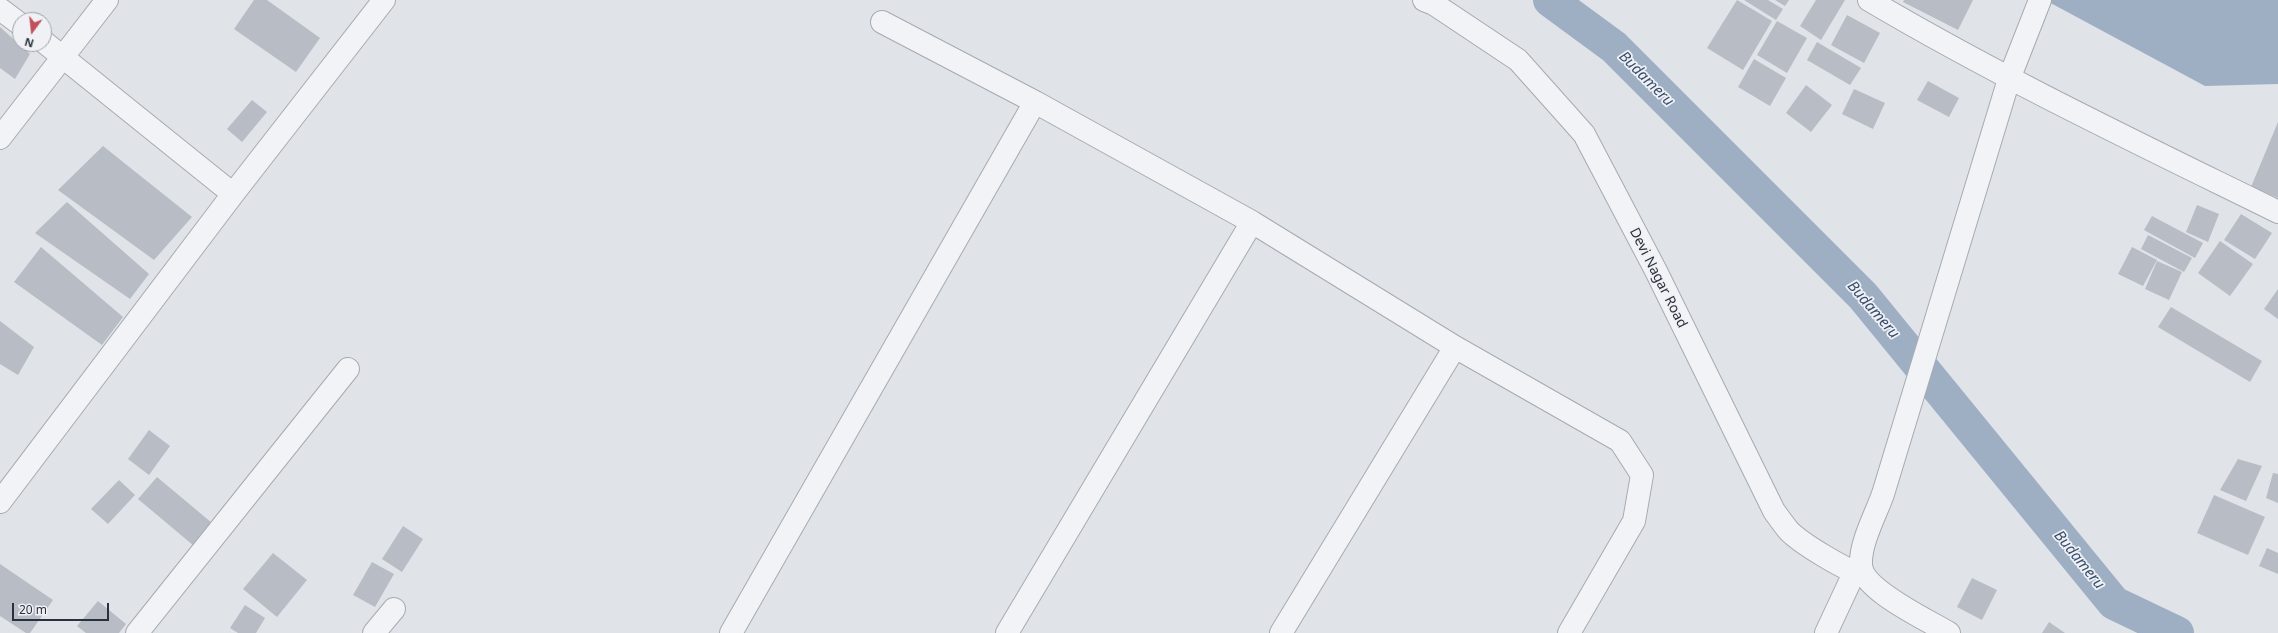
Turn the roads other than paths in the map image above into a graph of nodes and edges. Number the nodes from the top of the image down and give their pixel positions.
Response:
1 (107, 0) edge
2 (384, 0) edge
3 (1424, 0) edge
4 (1869, 0) edge
5 (2040, 0) edge
6 (0, 8) edge
7 (12, 18) edge
8 (882, 22) dead end
9 (52, 48) edge
10 (62, 56) junction
11 (2009, 79) junction
12 (1035, 102) junction
13 (0, 138) edge
14 (233, 194) junction
15 (2278, 212) edge
16 (1252, 222) junction
17 (1455, 347) junction
18 (348, 369) dead end
19 (0, 502) edge
20 (1859, 571) junction
21 (394, 609) dead end
22 (137, 633) edge
23 (374, 633) edge
24 (730, 633) edge
25 (1007, 633) edge
26 (1281, 633) edge
27 (1569, 633) edge
28 (1826, 633) edge
29 (1949, 633) edge

1 - 10 street
2 - 14 street
3 - 20 street, Devi Nagar Road
4 - 11 street
5 - 11 street
6 - 7 street
8 - 12 street
9 - 10 street
10 - 13 street
10 - 14 street
11 - 15 street
11 - 20 street
12 - 16 street
12 - 24 street
14 - 19 street
16 - 17 street
16 - 25 street
17 - 26 street
17 - 27 street
18 - 22 street
20 - 28 street
20 - 29 street, Devi Nagar Road
21 - 23 street

